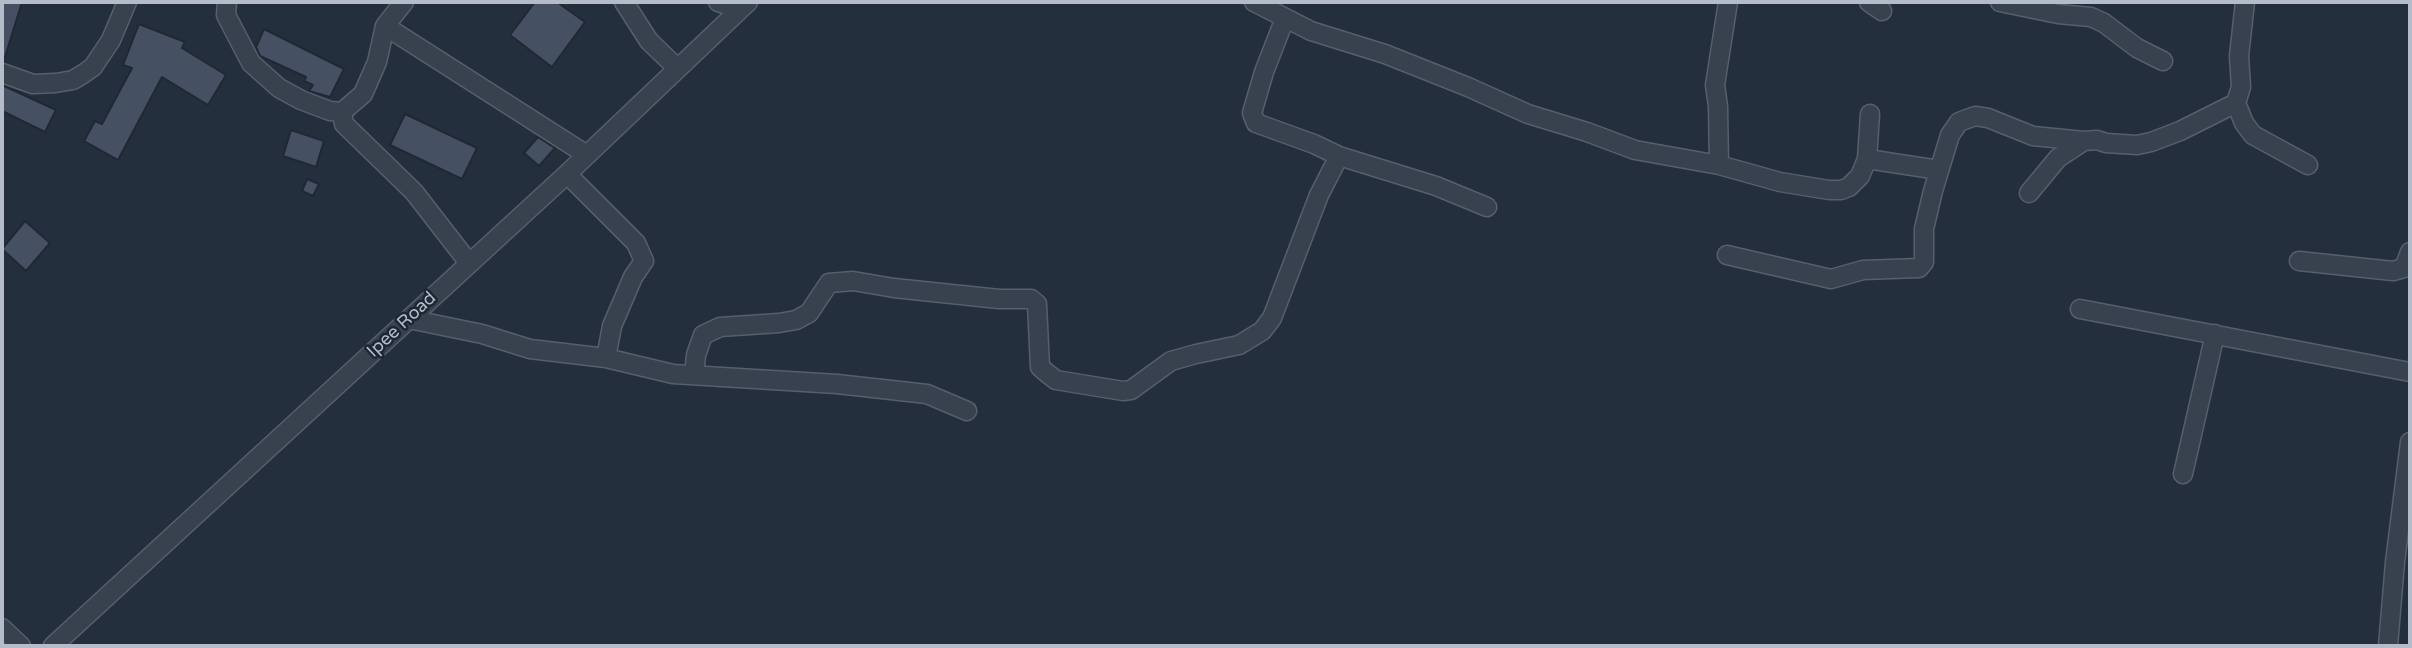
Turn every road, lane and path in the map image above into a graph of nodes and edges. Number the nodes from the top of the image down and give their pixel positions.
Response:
1 (127, 2) edge
2 (227, 2) edge
3 (404, 2) edge
4 (624, 2) edge
5 (718, 2) edge
6 (1254, 2) edge
7 (1728, 2) edge
8 (2000, 2) edge
9 (2245, 2) edge
10 (744, 5) edge
11 (1284, 18) junction
12 (385, 26) junction
13 (2163, 61) dead end
14 (677, 68) junction
15 (2, 73) edge
16 (2236, 103) junction
17 (342, 112) junction
18 (1870, 114) dead end
19 (2084, 141) junction
20 (587, 155) junction
21 (1339, 156) junction
22 (1867, 159) junction
23 (2308, 164) dead end
24 (1719, 165) junction
25 (1940, 170) junction
26 (567, 174) junction
27 (2029, 193) dead end
28 (1487, 207) dead end
29 (2410, 252) edge
30 (1727, 255) dead end
31 (2299, 261) dead end
32 (469, 263) junction
33 (2081, 309) dead end
34 (409, 319) junction
35 (2215, 334) junction
36 (606, 358) junction
37 (2410, 372) edge
38 (694, 375) junction
39 (967, 411) dead end
40 (2410, 442) edge
41 (2183, 474) dead end
42 (2403, 563) edge
43 (2, 628) edge
44 (21, 646) edge
45 (53, 646) edge
46 (2388, 646) edge

1 - 15 street
2 - 17 street
3 - 12 street
4 - 14 street
5 - 10 street
6 - 11 street
7 - 24 street
8 - 13 street
9 - 16 street
10 - 14 street, Ipee Road
11 - 21 street
11 - 24 street
12 - 17 street
12 - 20 street
14 - 20 street, Ipee Road
16 - 19 street
16 - 23 street
17 - 32 street
18 - 22 street
19 - 25 street
19 - 27 street
20 - 26 street, Ipee Road
21 - 28 street
21 - 38 street
22 - 24 street
22 - 25 street
25 - 30 street
26 - 32 street, Ipee Road
26 - 36 street
29 - 31 street
32 - 34 street, Ipee Road
33 - 35 street
34 - 36 street
34 - 45 street, Ipee Road
35 - 37 street
35 - 41 street
36 - 38 street
38 - 39 street
40 - 42 street
42 - 46 street
43 - 44 street

